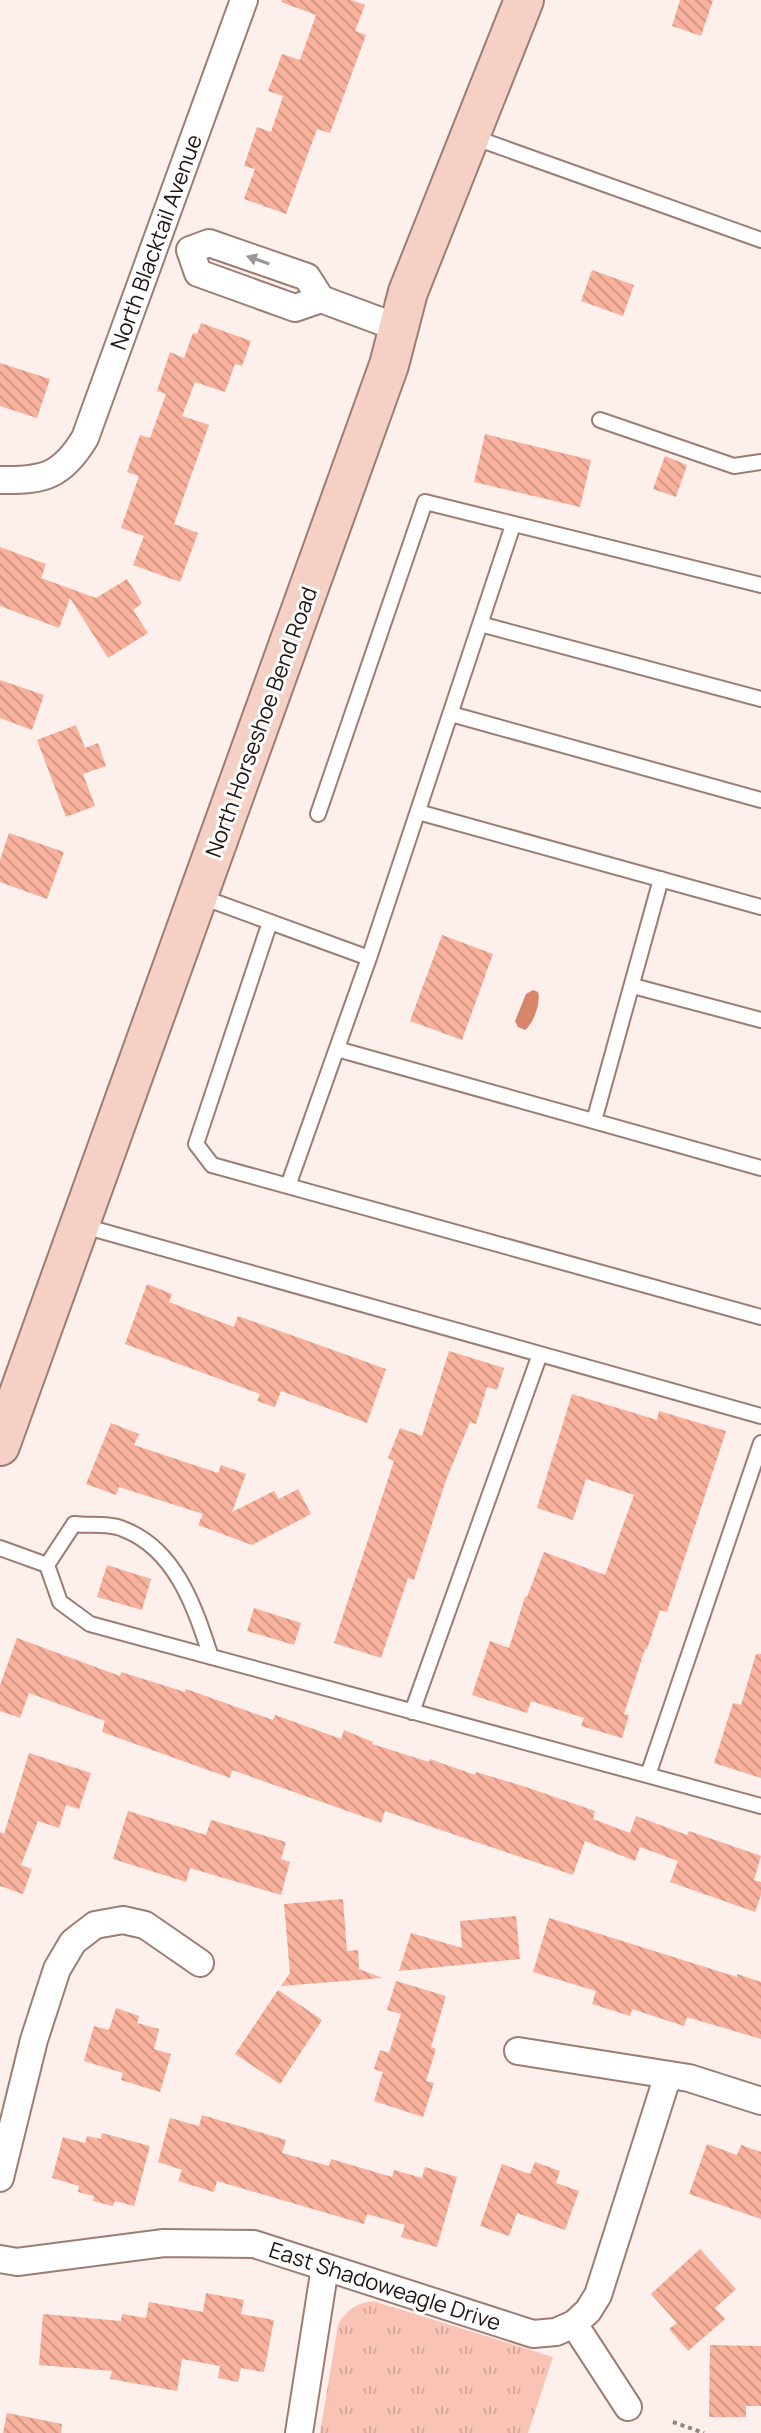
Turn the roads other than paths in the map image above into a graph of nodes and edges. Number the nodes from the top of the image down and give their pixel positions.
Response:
1 (244, 0) edge
2 (524, 0) edge
3 (470, 136) junction
4 (158, 238) junction
5 (761, 240) edge
6 (399, 328) junction
7 (600, 420) dead end
8 (761, 462) edge
9 (0, 480) edge
10 (513, 525) junction
11 (761, 585) edge
12 (480, 624) junction
13 (761, 699) edge
14 (451, 714) junction
15 (761, 800) edge
16 (418, 812) junction
17 (318, 814) dead end
18 (661, 879) junction
19 (199, 896) junction
20 (761, 907) edge
21 (270, 922) junction
22 (369, 958) junction
23 (633, 986) junction
24 (761, 1020) edge
25 (337, 1049) junction
26 (594, 1121) junction
27 (761, 1168) edge
28 (288, 1186) junction
29 (80, 1224) junction
30 (761, 1317) edge
31 (540, 1354) junction
32 (12, 1373) edge
33 (761, 1416) edge
34 (761, 1443) edge
35 (0, 1446) edge
36 (0, 1548) edge
37 (47, 1565) junction
38 (211, 1657) junction
39 (412, 1712) junction
40 (648, 1775) junction
41 (761, 1806) edge
42 (200, 1963) dead end
43 (518, 2051) dead end
44 (668, 2075) junction
45 (761, 2101) edge
46 (0, 2178) edge
47 (0, 2259) edge
48 (325, 2267) junction
49 (574, 2324) junction
50 (628, 2407) dead end
51 (299, 2433) edge

1 - 4 street, North Blacktail Avenue
2 - 3 street, North Horseshoe Bend Road
3 - 5 lane
3 - 6 street, North Horseshoe Bend Road
4 - 6 street
4 - 9 street, North Blacktail Avenue
6 - 19 street, North Horseshoe Bend Road
7 - 8 lane
10 - 11 lane
10 - 12 lane
10 - 17 lane
12 - 13 lane
12 - 14 lane
14 - 15 lane
14 - 16 lane
16 - 18 lane
16 - 22 lane
18 - 20 lane
18 - 23 lane
19 - 21 lane
19 - 29 street, North Horseshoe Bend Road
21 - 22 lane
21 - 28 lane
22 - 25 lane
23 - 24 lane
23 - 26 lane
25 - 26 lane
25 - 28 lane
26 - 27 lane
28 - 30 lane
29 - 31 lane
29 - 32 street, North Horseshoe Bend Road
31 - 33 lane
31 - 39 lane
32 - 35 street, North Horseshoe Bend Road
34 - 40 lane
36 - 37 lane
37 - 38 lane
37 - 38 lane
38 - 39 lane
39 - 40 lane
40 - 41 lane
42 - 46 street
43 - 44 street
44 - 45 street
44 - 49 street
47 - 48 street, East Shadoweagle Drive
48 - 49 street, East Shadoweagle Drive
48 - 51 street
49 - 50 street

